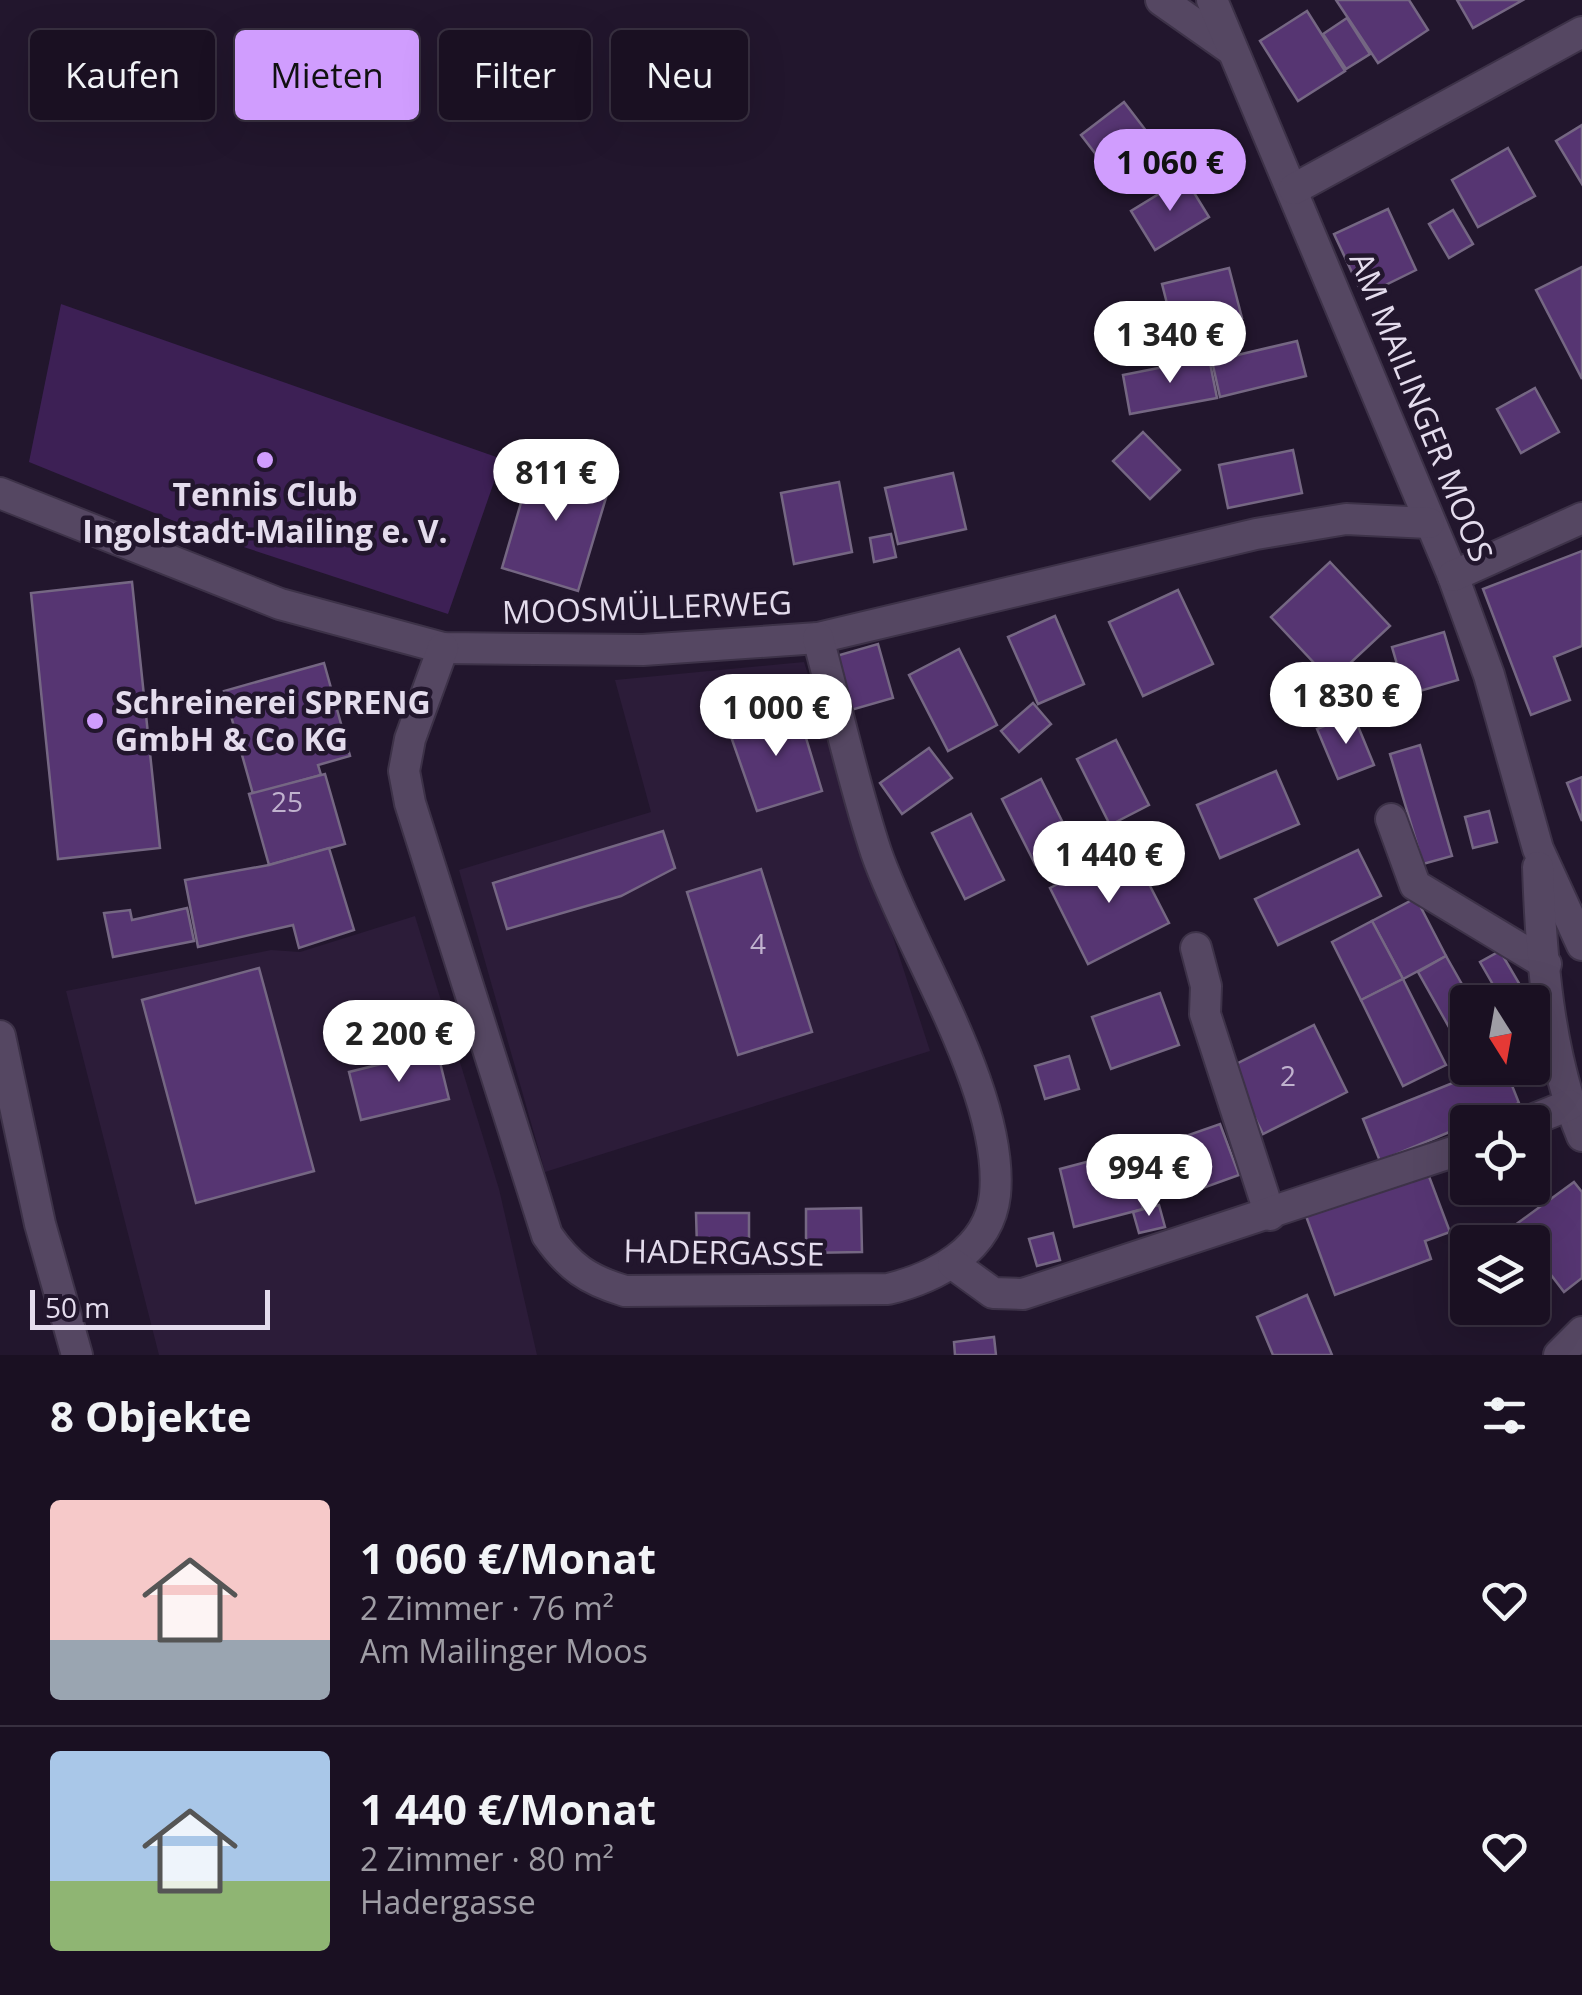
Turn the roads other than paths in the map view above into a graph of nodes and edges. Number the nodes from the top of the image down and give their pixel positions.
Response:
1 (1161, 0) edge
2 (1212, 0) edge
3 (1582, 32) edge
4 (1232, 50) junction
5 (1294, 189) junction
6 (0, 493) edge
7 (1582, 518) edge
8 (1429, 523) junction
9 (1453, 576) junction
10 (818, 638) junction
11 (443, 648) junction
12 (1391, 819) dead end
13 (1538, 850) junction
14 (1582, 945) edge
15 (1196, 948) dead end
16 (1546, 964) junction
17 (0, 1036) edge
18 (1582, 1049) edge
19 (1569, 1104) junction
20 (1550, 1112) edge
21 (1582, 1136) edge
22 (1450, 1154) edge
23 (1270, 1215) junction
24 (953, 1264) junction
25 (1582, 1332) edge
26 (77, 1355) edge
27 (1559, 1355) edge

1 - 4 street
2 - 4 street, AM MAILINGER MOOS
3 - 5 street
4 - 5 street, AM MAILINGER MOOS
5 - 8 street, AM MAILINGER MOOS
6 - 11 street, MOOSMÜLLERWEG
7 - 9 street
8 - 9 street, AM MAILINGER MOOS
8 - 10 street, MOOSMÜLLERWEG
9 - 13 street, AM MAILINGER MOOS
10 - 11 street, MOOSMÜLLERWEG
10 - 24 street
11 - 24 street, HADERGASSE
12 - 16 street
13 - 14 street, AM MAILINGER MOOS
13 - 16 street, AM MAILINGER MOOS
15 - 23 street
16 - 19 street, AM MAILINGER MOOS
17 - 26 street
18 - 19 street
19 - 20 street
19 - 21 street, AM MAILINGER MOOS
22 - 23 street
23 - 24 street
25 - 27 street

